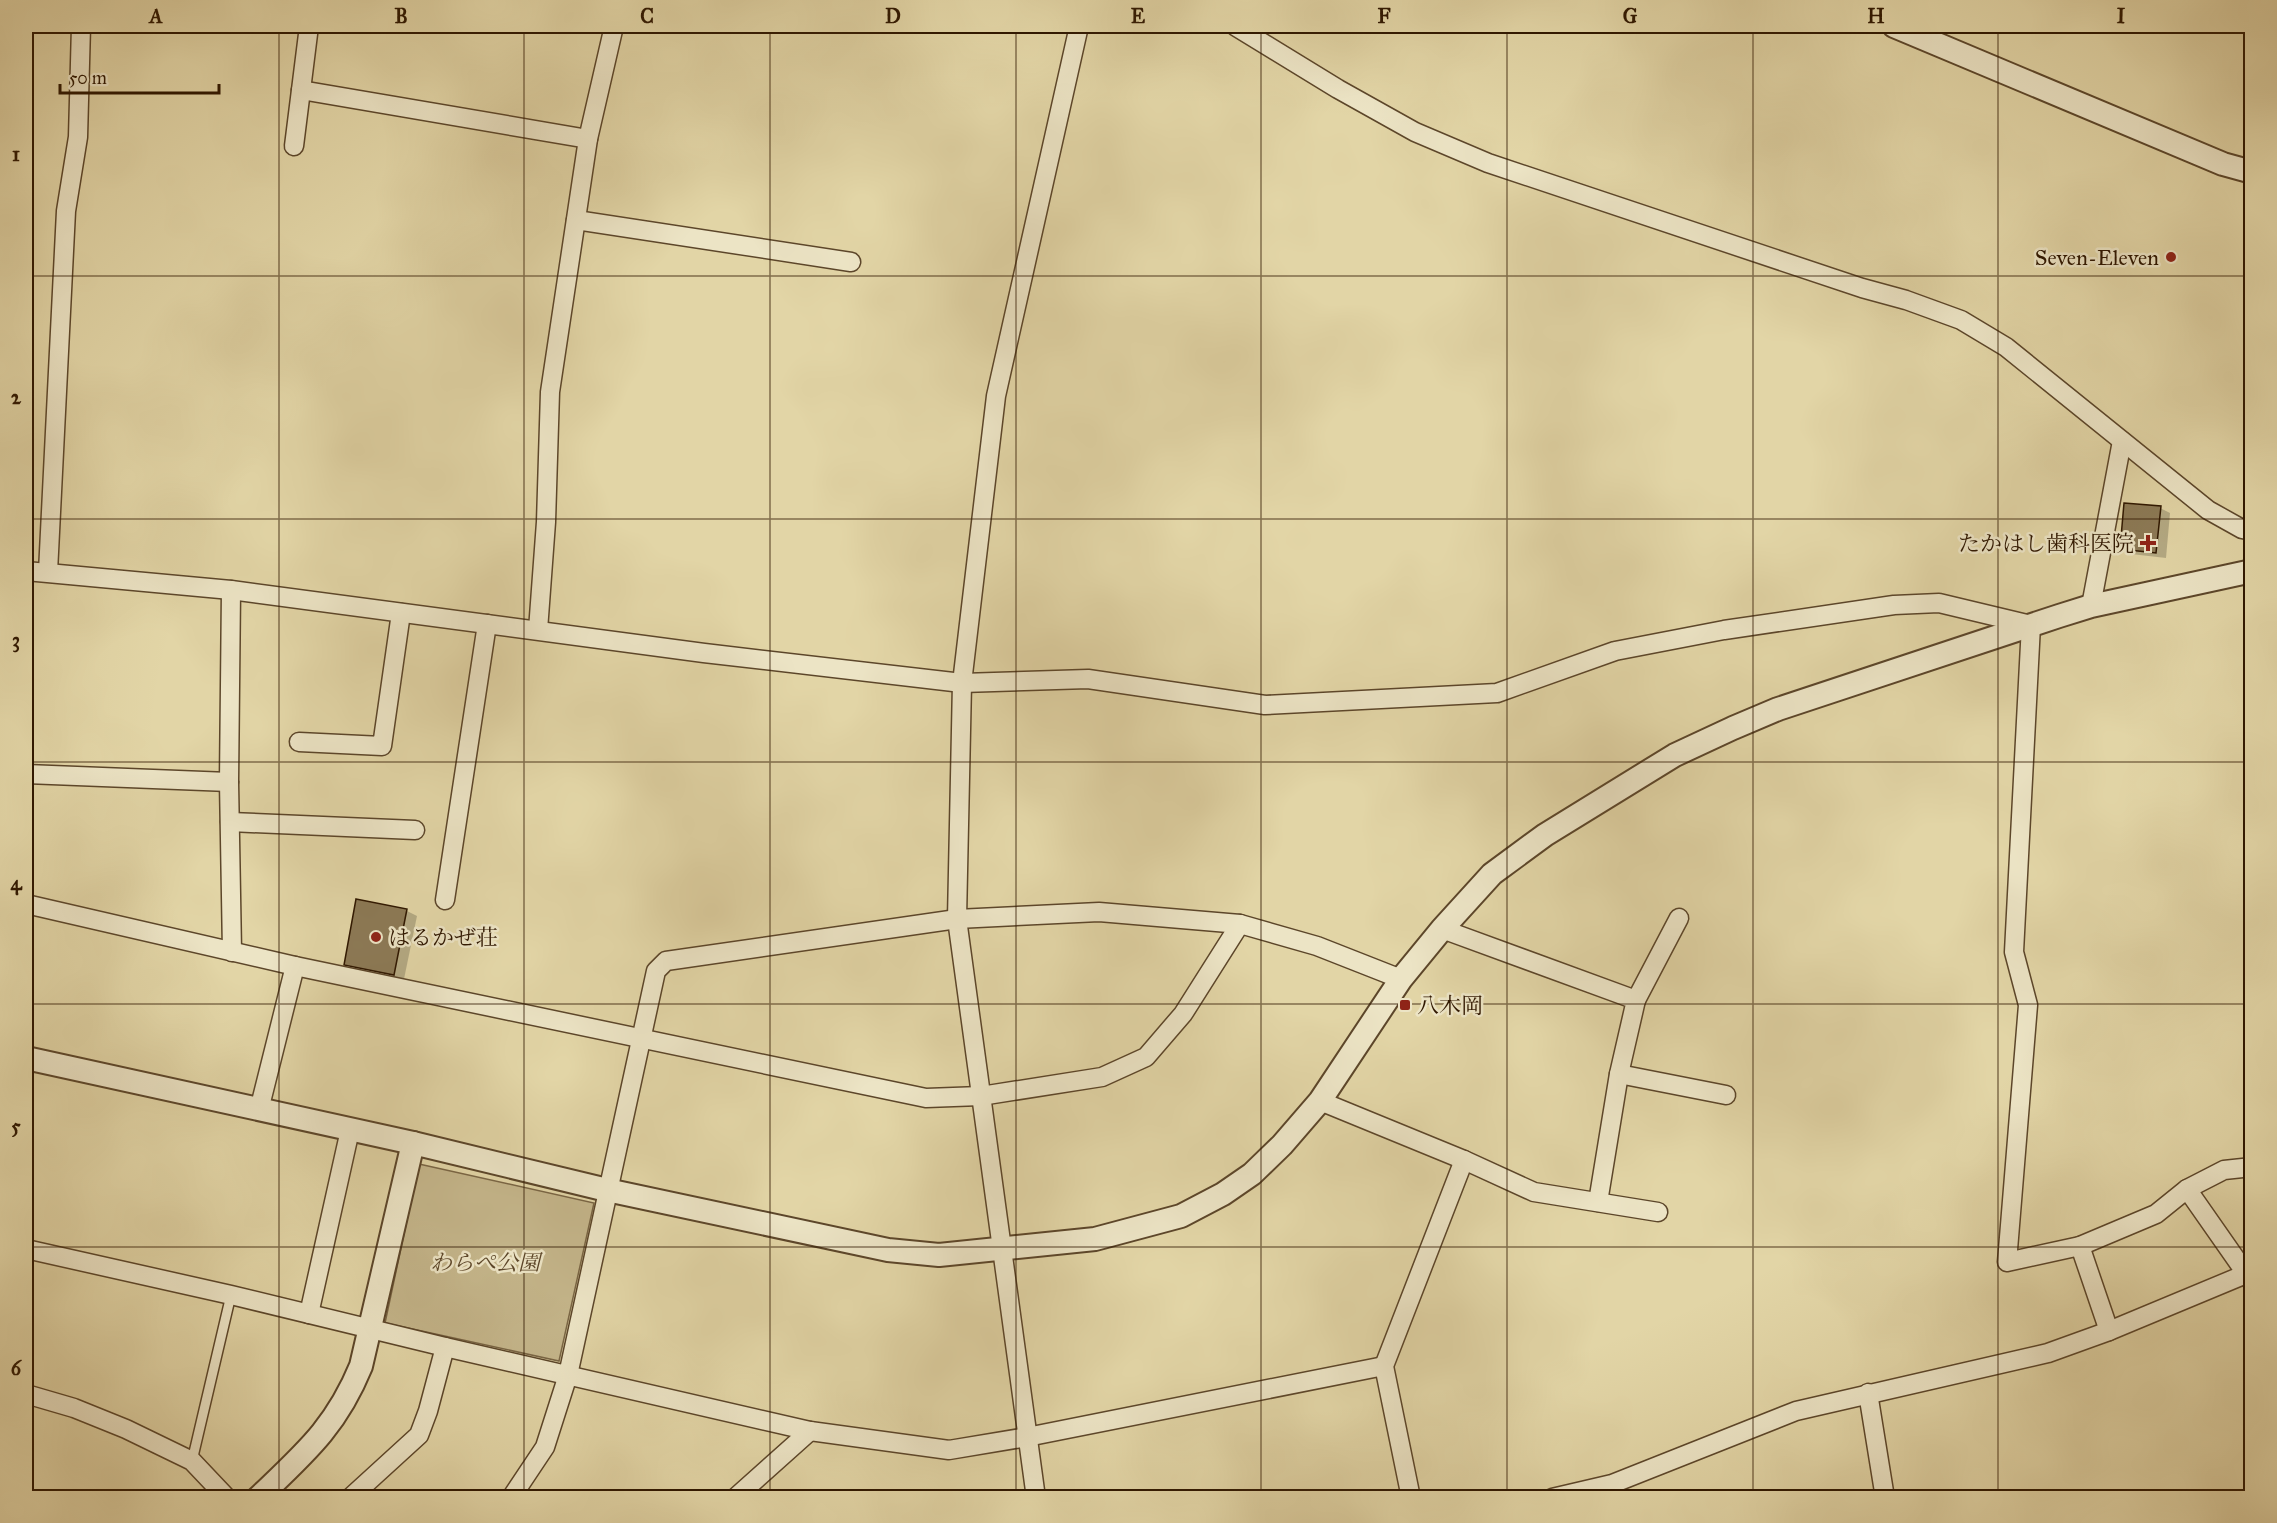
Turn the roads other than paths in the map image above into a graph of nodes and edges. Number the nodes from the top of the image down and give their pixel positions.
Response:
1 (81, 26) edge
2 (309, 26) edge
3 (610, 26) edge
4 (1079, 26) edge
5 (1234, 26) edge
6 (1894, 26) edge
7 (301, 90) junction
8 (588, 139) junction
9 (294, 146) dead end
10 (2252, 172) edge
11 (576, 220) junction
12 (851, 262) dead end
13 (2122, 441) junction
14 (2252, 531) edge
15 (2252, 571) edge
16 (26, 572) edge
17 (48, 572) junction
18 (231, 590) junction
19 (2091, 606) junction
20 (401, 613) junction
21 (487, 624) junction
22 (2031, 625) junction
23 (538, 630) junction
24 (962, 683) junction
25 (299, 742) dead end
26 (26, 774) edge
27 (229, 782) junction
28 (230, 822) junction
29 (415, 830) dead end
30 (445, 900) dead end
31 (26, 904) edge
32 (1679, 918) dead end
33 (957, 919) junction
34 (1240, 924) junction
35 (1442, 929) junction
36 (232, 952) junction
37 (295, 966) junction
38 (1401, 979) junction
39 (1636, 1000) junction
40 (642, 1037) junction
41 (26, 1058) edge
42 (1619, 1074) junction
43 (1726, 1095) dead end
44 (981, 1096) junction
45 (1320, 1101) junction
46 (259, 1110) junction
47 (350, 1130) junction
48 (413, 1143) junction
49 (1464, 1160) junction
50 (2252, 1167) edge
51 (2187, 1189) junction
52 (607, 1190) junction
53 (1598, 1202) junction
54 (1658, 1212) dead end
55 (2080, 1246) junction
56 (26, 1249) edge
57 (1003, 1250) junction
58 (2249, 1278) edge
59 (231, 1295) junction
60 (309, 1314) junction
61 (371, 1329) junction
62 (2109, 1331) junction
63 (445, 1347) junction
64 (1384, 1366) junction
65 (568, 1375) junction
66 (1868, 1393) junction
67 (26, 1394) edge
68 (810, 1431) junction
69 (1027, 1437) junction
70 (192, 1461) junction
71 (228, 1497) edge
72 (258, 1497) edge
73 (350, 1497) edge
74 (511, 1497) edge
75 (735, 1497) edge
76 (1036, 1497) edge
77 (1411, 1497) edge
78 (1552, 1497) edge
79 (1885, 1497) edge

1 - 17 street
2 - 7 street
3 - 8 street
4 - 24 street
5 - 13 street
6 - 10 street
7 - 8 street
7 - 9 street
8 - 11 street
11 - 12 street
11 - 23 street
13 - 14 street
13 - 19 street
15 - 19 street
16 - 17 street
17 - 18 street
18 - 20 street
18 - 27 street
19 - 22 street
20 - 21 street
20 - 25 street
21 - 23 street
21 - 30 street
22 - 24 street
22 - 35 street
22 - 55 street
23 - 24 street
24 - 33 street
26 - 27 street
27 - 28 street
28 - 29 street
28 - 36 street
31 - 36 street
32 - 39 street
33 - 34 street
33 - 40 street
33 - 44 street
34 - 38 street
34 - 44 street
35 - 38 street
35 - 39 street
36 - 37 street
37 - 40 street
37 - 46 street
38 - 45 street
39 - 42 street
40 - 44 street
40 - 52 street
41 - 46 street
42 - 43 street
42 - 53 street
44 - 57 street
45 - 49 street
45 - 57 street
46 - 47 street
47 - 48 street
47 - 60 street
48 - 52 street
48 - 61 street
49 - 53 street
49 - 64 street
50 - 51 street
51 - 55 street
51 - 58 street
52 - 57 street
52 - 65 street
53 - 54 street
55 - 62 street
56 - 59 street
57 - 69 street
58 - 62 street
59 - 60 street
59 - 70 lane
60 - 61 street
61 - 63 street
61 - 72 street
62 - 66 street
63 - 65 street
63 - 73 street
64 - 69 street
64 - 77 street
65 - 68 street
65 - 74 street
66 - 78 street
66 - 79 street
67 - 70 street
68 - 69 street
68 - 75 street
69 - 76 street
70 - 71 street

